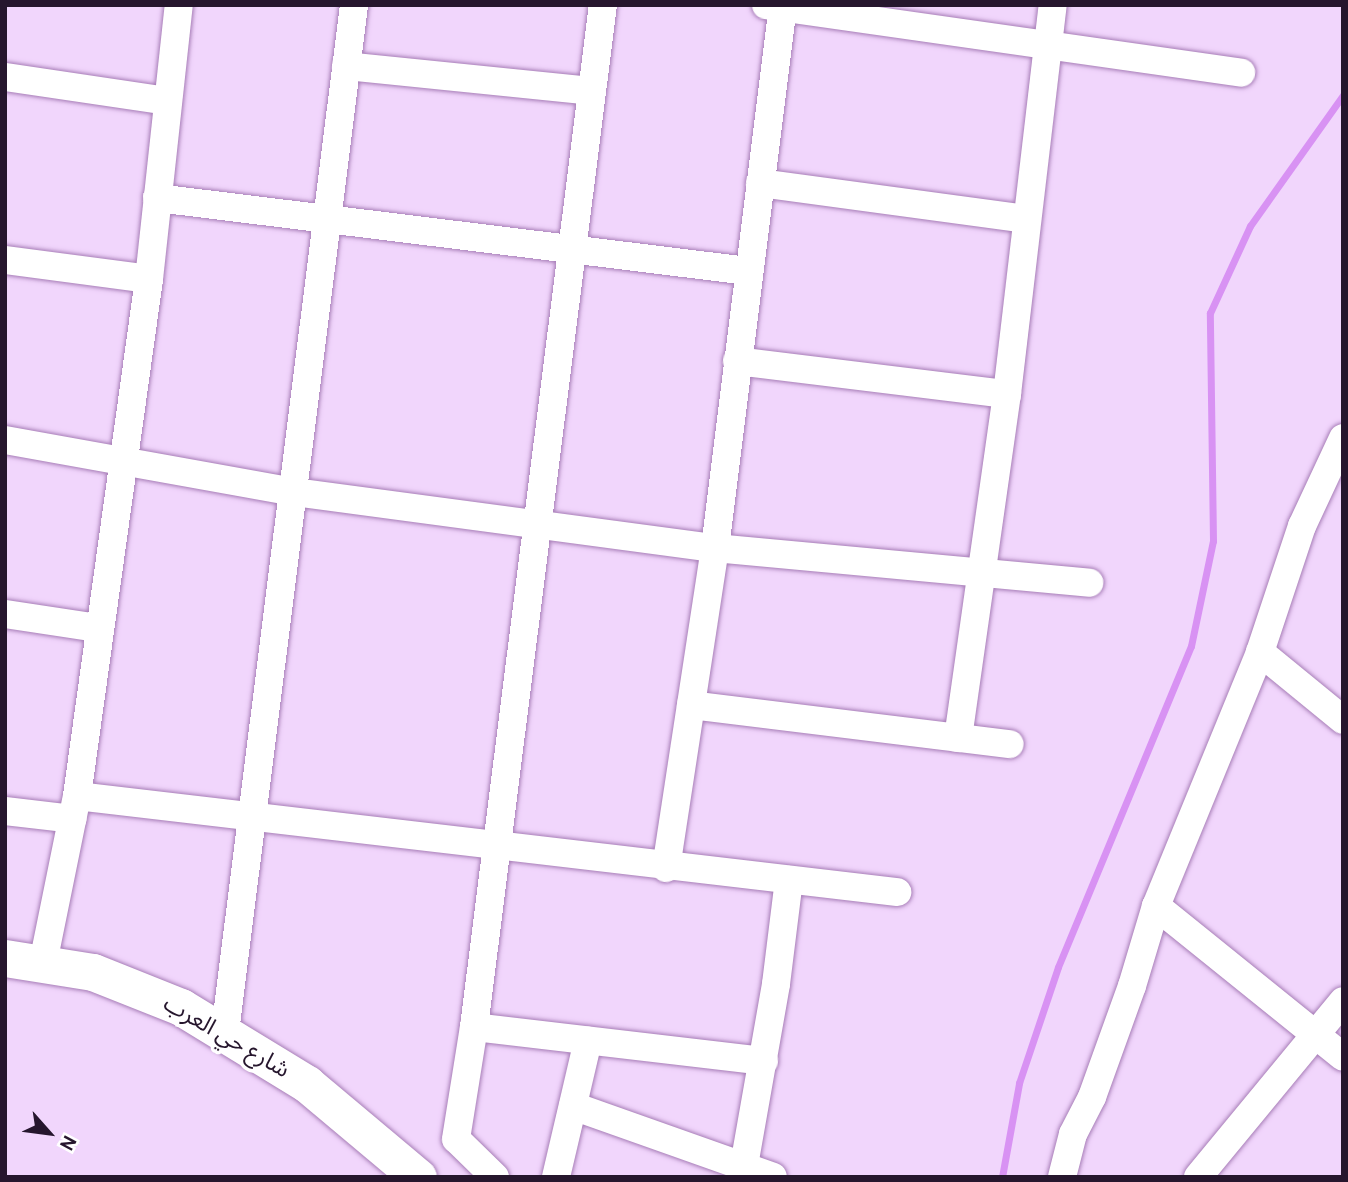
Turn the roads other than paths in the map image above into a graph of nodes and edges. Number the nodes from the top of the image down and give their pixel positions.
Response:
1 (179, 5) edge
2 (354, 5) edge
3 (603, 5) edge
4 (1053, 5) edge
5 (778, 6) edge
6 (1048, 45) junction
7 (346, 66) junction
8 (1241, 73) dead end
9 (5, 77) edge
10 (592, 91) junction
11 (167, 101) junction
12 (760, 184) junction
13 (157, 198) junction
14 (328, 217) junction
15 (1027, 219) junction
16 (573, 248) junction
17 (5, 260) edge
18 (748, 271) junction
19 (149, 279) junction
20 (737, 361) junction
21 (1007, 394) junction
22 (1343, 438) edge
23 (5, 440) edge
24 (121, 461) junction
25 (294, 492) junction
26 (538, 523) junction
27 (715, 548) junction
28 (983, 573) junction
29 (1090, 583) dead end
30 (5, 614) edge
31 (98, 628) junction
32 (1260, 652) junction
33 (691, 705) junction
34 (1342, 717) edge
35 (958, 738) junction
36 (1010, 744) dead end
37 (75, 807) junction
38 (5, 811) edge
39 (253, 820) junction
40 (496, 848) junction
41 (666, 868) junction
42 (789, 880) junction
43 (897, 892) dead end
44 (1156, 906) junction
45 (5, 958) edge
46 (43, 963) junction
47 (1343, 1001) edge
48 (474, 1027) junction
49 (225, 1032) junction
50 (1315, 1034) junction
51 (588, 1041) junction
52 (1343, 1057) edge
53 (764, 1061) junction
54 (573, 1106) junction
55 (743, 1171) edge
56 (1070, 1172) edge
57 (418, 1177) edge
58 (495, 1177) edge
59 (556, 1177) edge
60 (773, 1177) edge
61 (1198, 1177) edge

1 - 11 street
2 - 7 street
3 - 10 street
4 - 6 street
5 - 6 street
5 - 12 street
6 - 8 street
6 - 15 street
7 - 10 street
7 - 14 street
9 - 11 street
10 - 16 street
11 - 13 street
12 - 15 street
12 - 18 street
13 - 14 street
13 - 19 street
14 - 16 street
14 - 25 street
15 - 21 street
16 - 18 street
16 - 26 street
17 - 19 street
18 - 20 street
19 - 24 street
20 - 21 street
20 - 27 street
21 - 28 street
22 - 32 street
23 - 24 street
24 - 25 street
24 - 31 street
25 - 26 street
25 - 39 street
26 - 27 street
26 - 40 street
27 - 28 street
27 - 33 street
28 - 29 street
28 - 35 street
30 - 31 street
31 - 37 street
32 - 34 street
32 - 44 street
33 - 35 street
33 - 41 street
35 - 36 street
37 - 38 street
37 - 39 street
37 - 46 street
39 - 40 street
39 - 49 street
40 - 41 street
40 - 48 street
41 - 42 street
42 - 43 street
42 - 53 street
44 - 50 street
44 - 56 street
45 - 46 main road, شارع حي العرب
46 - 49 main road, شارع حي العرب
47 - 50 street
48 - 51 street
48 - 58 street
49 - 57 main road, شارع حي العرب
50 - 52 street
50 - 61 street
51 - 53 street
51 - 54 street
53 - 55 street
54 - 55 street
54 - 59 street
55 - 60 street

